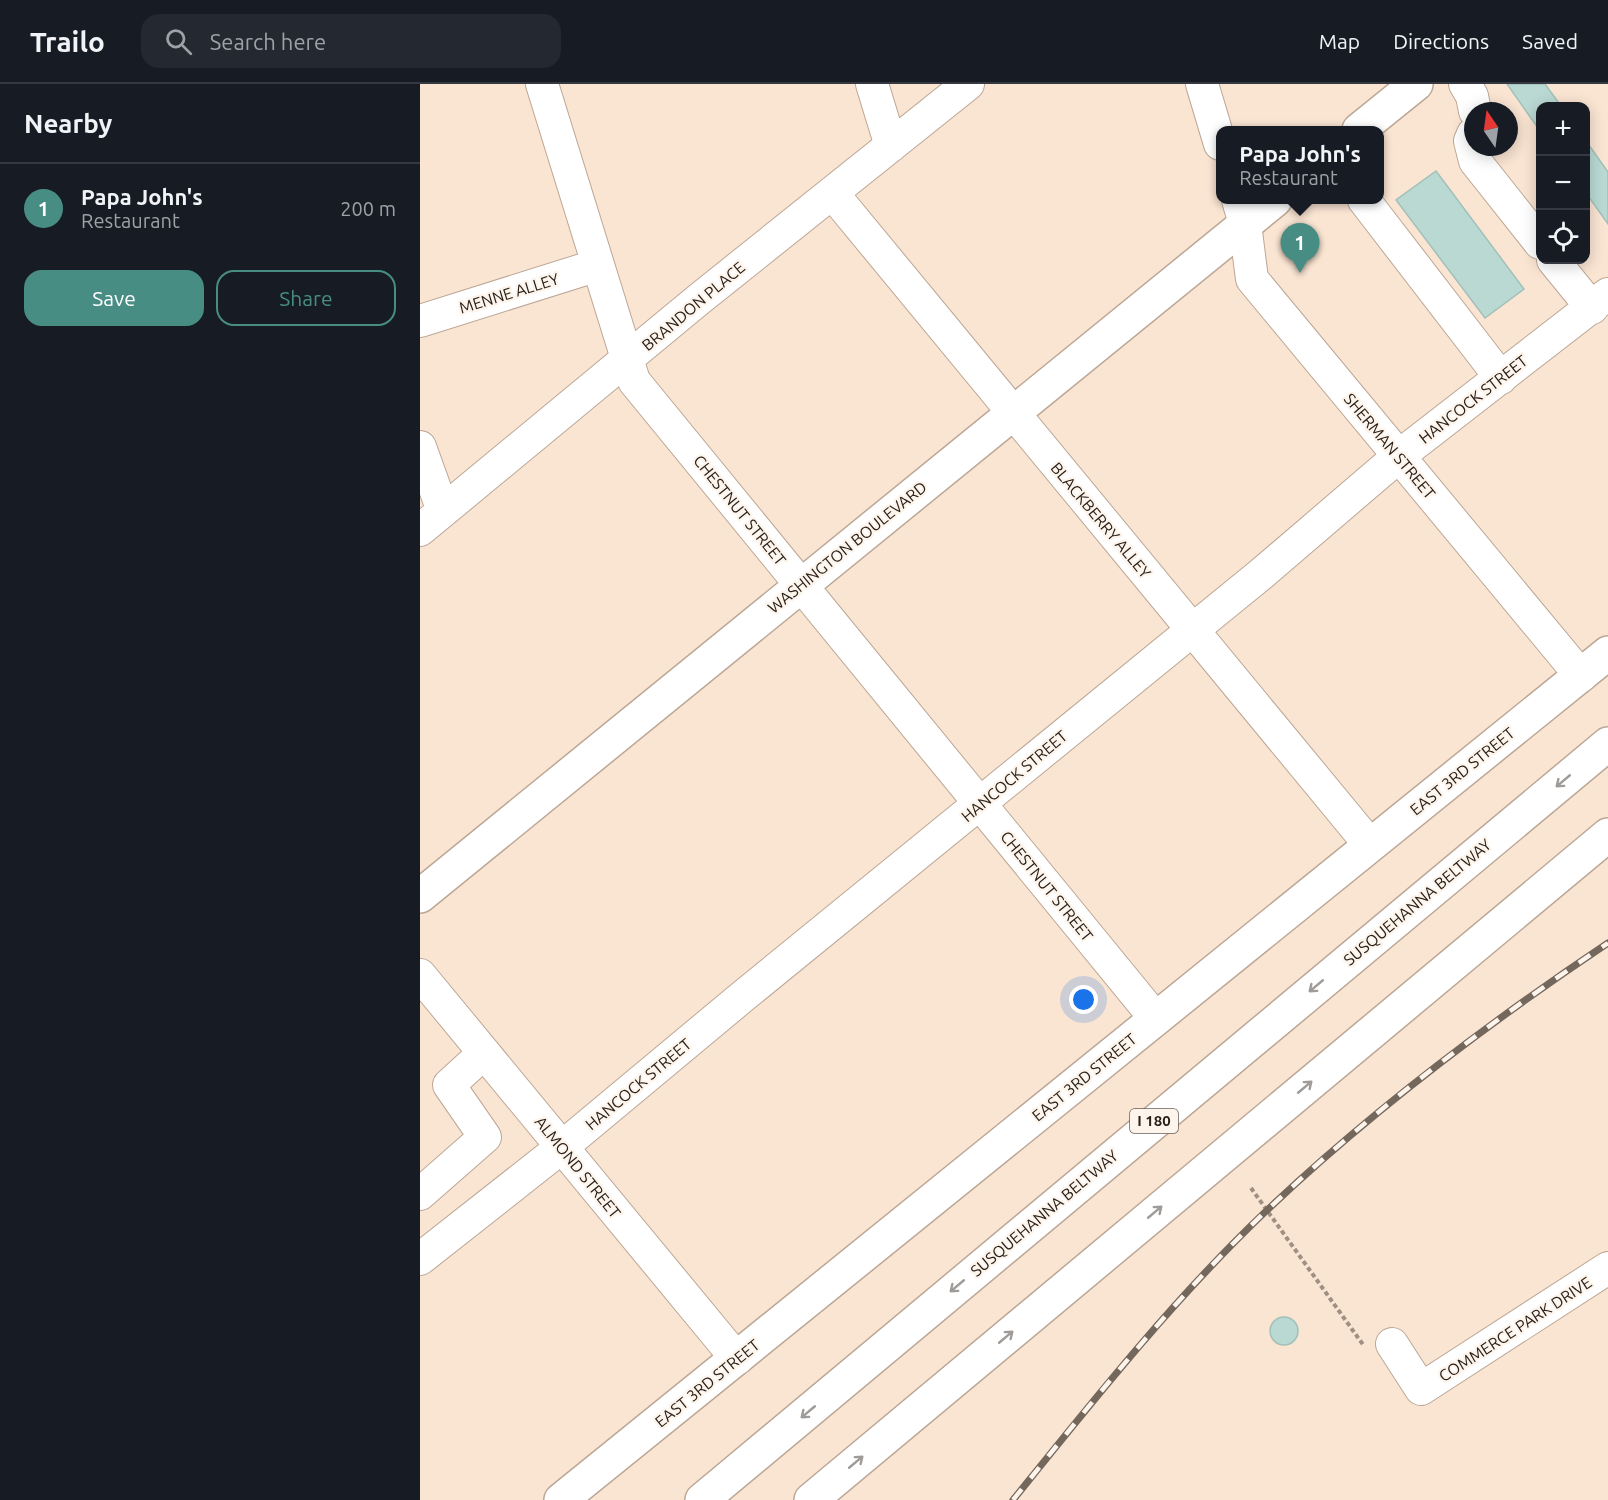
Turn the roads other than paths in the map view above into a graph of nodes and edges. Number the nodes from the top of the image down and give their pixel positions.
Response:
1 (542, 84) edge
2 (872, 84) edge
3 (968, 84) edge
4 (1202, 84) edge
5 (1465, 84) edge
6 (1407, 87) edge
7 (1473, 102) edge
8 (1363, 126) edge
9 (1216, 128) edge
10 (891, 146) junction
11 (1474, 156) edge
12 (833, 194) junction
13 (1264, 204) edge
14 (1367, 204) edge
15 (1241, 212) edge
16 (1536, 238) edge
17 (1558, 264) edge
18 (598, 265) junction
19 (1600, 301) edge
20 (420, 321) edge
21 (628, 361) junction
22 (1501, 378) junction
23 (1012, 411) junction
24 (420, 447) edge
25 (1399, 456) junction
26 (432, 520) edge
27 (801, 585) junction
28 (1192, 630) junction
29 (1608, 653) edge
30 (1581, 676) junction
31 (1608, 744) edge
32 (980, 804) junction
33 (1608, 835) edge
34 (1370, 845) junction
35 (420, 896) edge
36 (420, 975) edge
37 (1156, 1019) junction
38 (484, 1053) junction
39 (562, 1147) junction
40 (425, 1190) edge
41 (462, 1226) junction
42 (420, 1259) edge
43 (1608, 1268) edge
44 (1378, 1346) road end
45 (736, 1359) junction
46 (561, 1500) edge
47 (702, 1500) edge
48 (811, 1500) edge

1 - 18 street, CHESTNUT STREET
2 - 10 street
3 - 10 street, BRANDON PLACE
4 - 9 street
5 - 7 street
6 - 8 main road
10 - 12 street, BRANDON PLACE
11 - 16 street
12 - 21 street, BRANDON PLACE
12 - 23 street, BLACKBERRY ALLEY
13 - 15 main road, WASHINGTON BOULEVARD
14 - 22 street
15 - 23 main road, WASHINGTON BOULEVARD
15 - 25 street, SHERMAN STREET
17 - 19 street
18 - 20 street, MENNE ALLEY
18 - 21 street, CHESTNUT STREET
19 - 22 street, HANCOCK STREET
21 - 26 street, BRANDON PLACE
21 - 27 street, CHESTNUT STREET
22 - 25 street, HANCOCK STREET
23 - 27 main road, WASHINGTON BOULEVARD
23 - 28 street, BLACKBERRY ALLEY
24 - 26 street
25 - 28 street, HANCOCK STREET
25 - 30 street, SHERMAN STREET
27 - 32 street, CHESTNUT STREET
27 - 35 main road, WASHINGTON BOULEVARD
28 - 32 street, HANCOCK STREET
28 - 34 street, BLACKBERRY ALLEY
29 - 30 main road, EAST 3RD STREET
30 - 34 main road, EAST 3RD STREET
31 -> 47 main road, SUSQUEHANNA BELTWAY / I 180
32 - 37 street, CHESTNUT STREET
32 - 39 street, HANCOCK STREET
48 -> 33 main road
34 - 37 main road, EAST 3RD STREET
36 - 38 street, ALMOND STREET
37 - 45 main road, EAST 3RD STREET
38 - 39 street, ALMOND STREET
38 - 40 street
39 - 41 street, HANCOCK STREET
39 - 45 street, ALMOND STREET
40 - 41 street
41 - 42 street, HANCOCK STREET
43 - 44 street, COMMERCE PARK DRIVE
45 - 46 main road, EAST 3RD STREET

